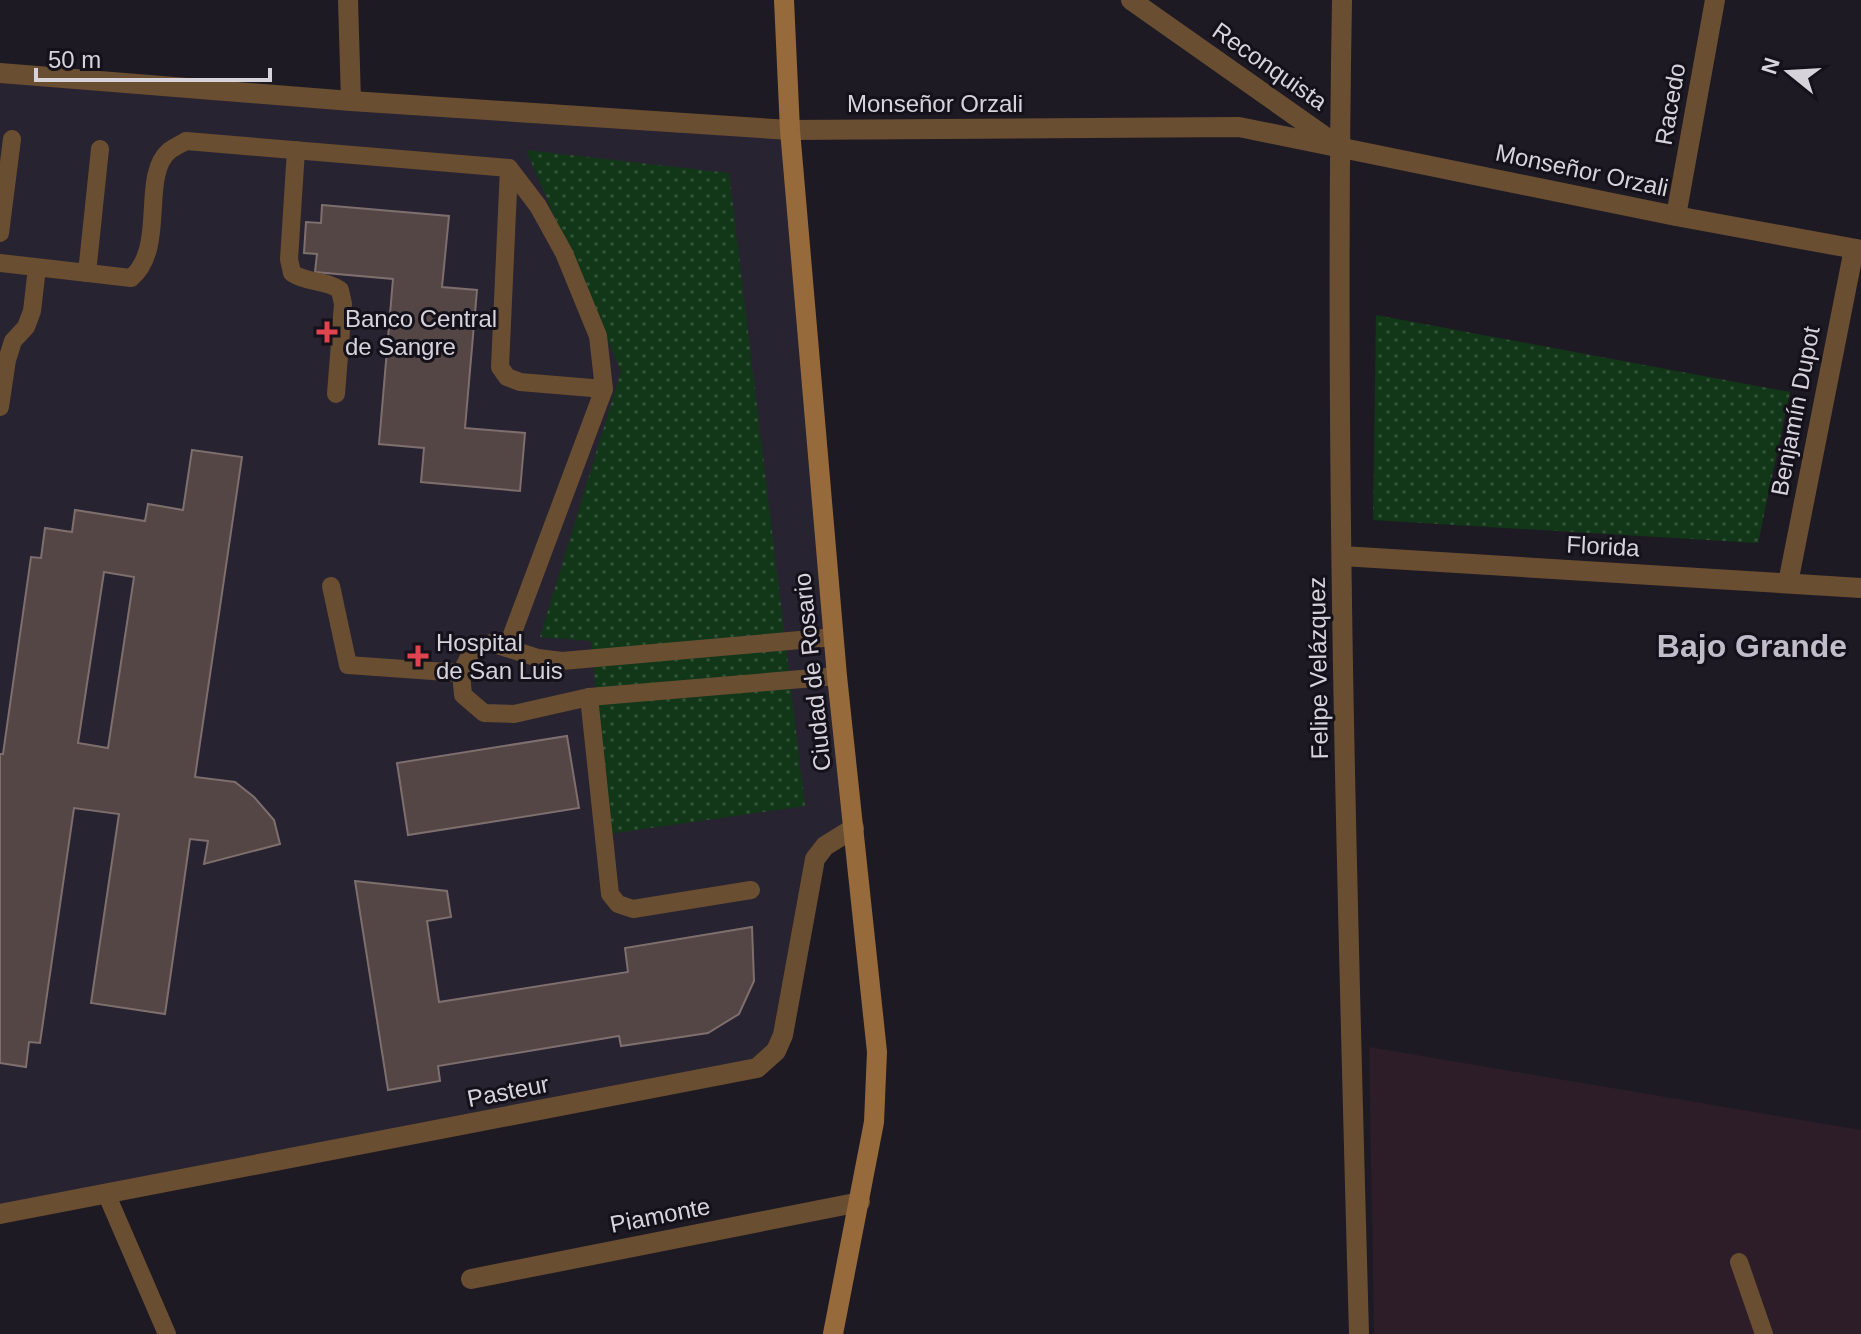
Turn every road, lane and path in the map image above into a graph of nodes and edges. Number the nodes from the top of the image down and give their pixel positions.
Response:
1 (348, 0) edge
2 (784, 0) edge
3 (1131, 0) edge
4 (1342, 0) edge
5 (1715, 0) edge
6 (0, 73) edge
7 (351, 101) junction
8 (790, 130) junction
9 (12, 139) dead end
10 (1340, 147) junction
11 (100, 149) dead end
12 (296, 150) junction
13 (509, 168) junction
14 (1676, 216) junction
15 (0, 233) edge
16 (1857, 250) edge
17 (0, 263) edge
18 (37, 268) junction
19 (87, 273) junction
20 (604, 389) junction
21 (336, 394) dead end
22 (0, 407) edge
23 (1342, 556) junction
24 (1788, 583) junction
25 (331, 586) dead end
26 (1861, 588) edge
27 (834, 637) junction
28 (507, 648) junction
29 (461, 673) junction
30 (837, 676) junction
31 (589, 697) junction
32 (854, 828) junction
33 (751, 890) dead end
34 (106, 1193) junction
35 (860, 1202) junction
36 (0, 1214) edge
37 (1739, 1262) dead end
38 (471, 1279) dead end
39 (167, 1334) edge
40 (833, 1334) edge
41 (1359, 1334) edge
42 (1764, 1334) edge

1 - 7 street
2 - 8 main road, Ciudad de Rosario
3 - 10 street, Reconquista
4 - 10 street, Felipe Velázquez
5 - 14 street, Racedo
6 - 7 street, Monseñor Orzali
7 - 8 street, Monseñor Orzali
8 - 10 street, Monseñor Orzali
8 - 27 main road, Ciudad de Rosario
9 - 15 lane
10 - 14 street, Monseñor Orzali
10 - 23 street, Felipe Velázquez
11 - 19 lane
12 - 13 lane
12 - 19 lane
12 - 21 lane
13 - 20 lane
13 - 20 lane
14 - 16 street, Monseñor Orzali
16 - 24 street, Benjamín Dupot
17 - 18 lane
18 - 19 lane
18 - 22 lane
20 - 28 lane
23 - 24 street, Florida
23 - 41 street, Felipe Velázquez
24 - 26 street, Florida
25 - 29 lane
27 - 28 lane
27 - 30 main road, Ciudad de Rosario
28 - 29 lane
29 - 31 lane
30 - 31 lane
30 - 32 main road, Ciudad de Rosario
31 - 33 lane
32 - 34 street, Pasteur
32 - 35 main road, Ciudad de Rosario
34 - 36 street, Pasteur
34 - 39 lane
35 - 38 street, Piamonte
35 - 40 main road, Ciudad de Rosario
37 - 42 lane

